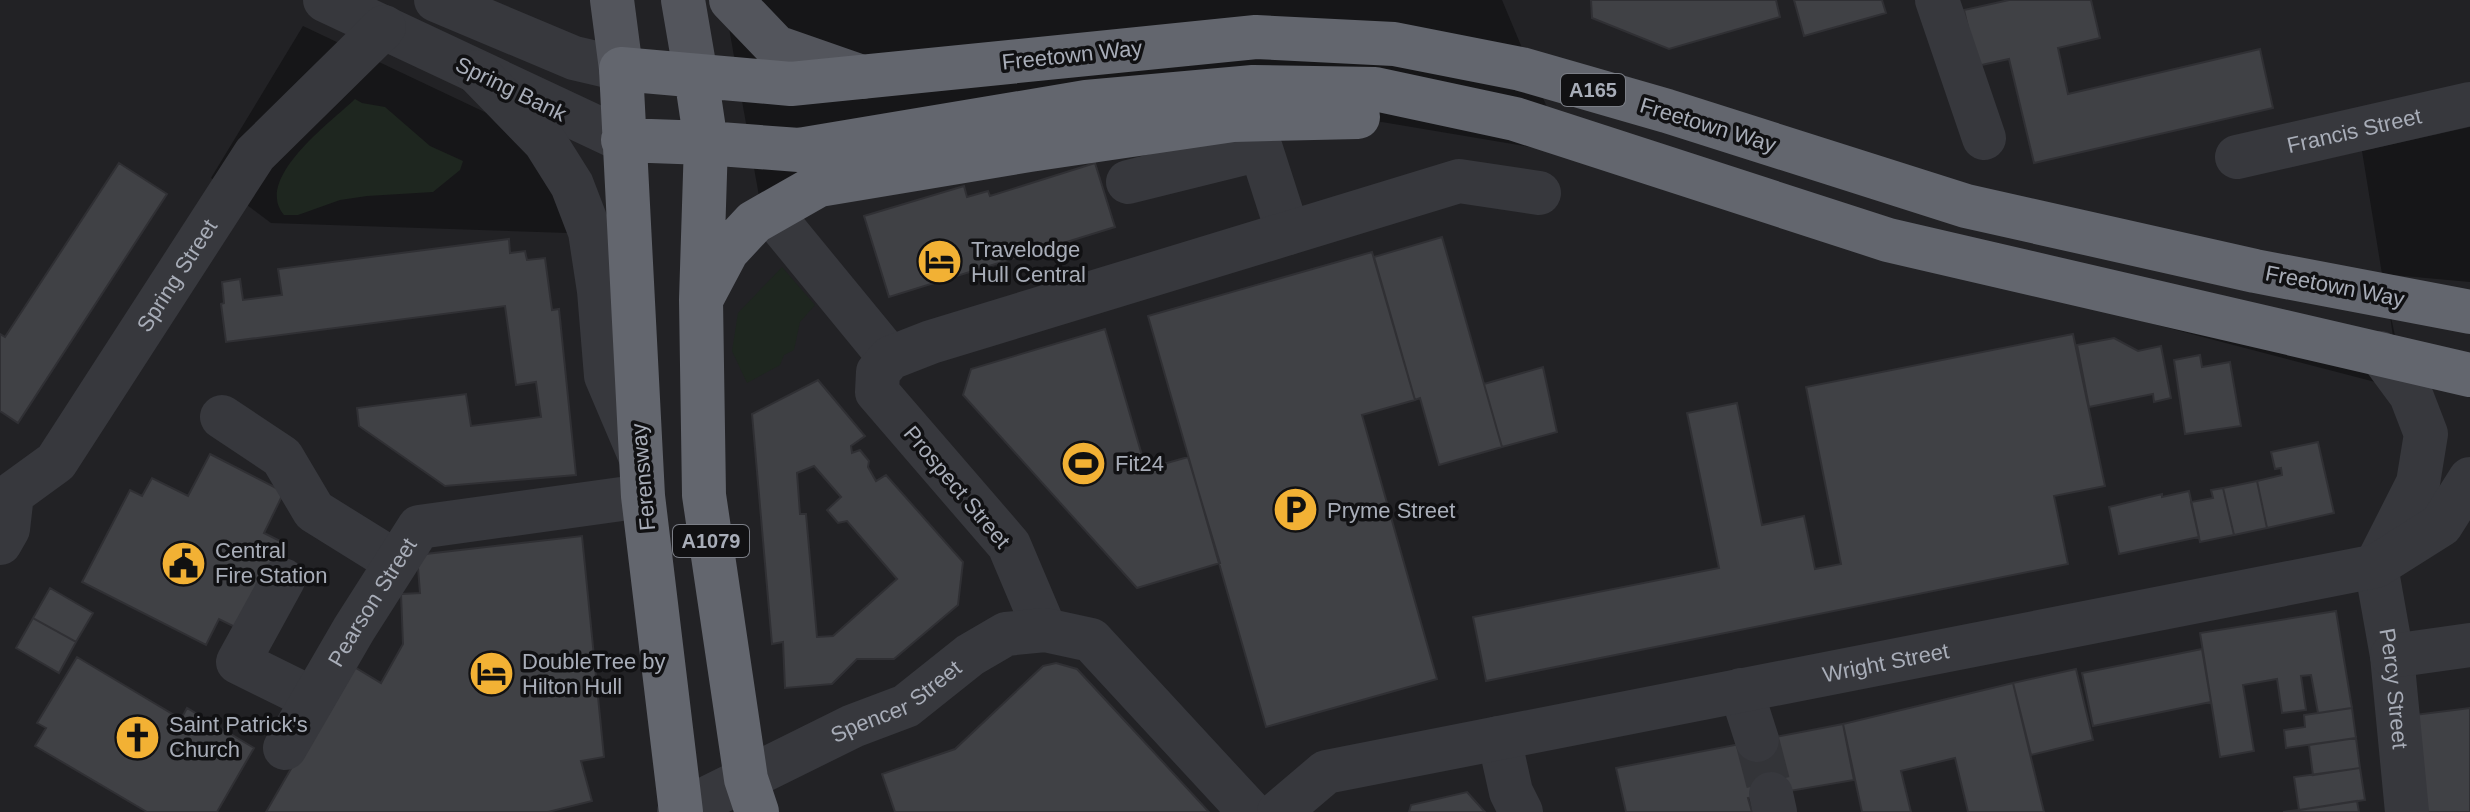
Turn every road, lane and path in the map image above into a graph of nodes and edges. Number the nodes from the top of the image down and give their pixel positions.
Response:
1 (325, 0) edge
2 (436, 0) edge
3 (612, 0) edge
4 (683, 0) edge
5 (731, 0) edge
6 (1937, 0) edge
7 (384, 27) junction
8 (621, 69) junction
9 (477, 72) junction
10 (696, 76) junction
11 (862, 77) junction
12 (1443, 104) junction
13 (2470, 104) edge
14 (1984, 138) dead end
15 (623, 140) junction
16 (706, 143) junction
17 (2237, 157) dead end
18 (1128, 182) dead end
19 (1539, 193) dead end
20 (771, 213) junction
21 (1288, 233) junction
22 (701, 300) junction
23 (2470, 312) edge
24 (2380, 353) junction
25 (890, 358) junction
26 (2470, 375) edge
27 (222, 417) dead end
28 (642, 477) junction
29 (2470, 479) edge
30 (6, 481) edge
31 (0, 543) edge
32 (396, 562) junction
33 (2376, 566) junction
34 (283, 580) dead end
35 (1045, 630) junction
36 (2470, 645) edge
37 (2392, 656) junction
38 (1741, 690) junction
39 (313, 699) junction
40 (1499, 738) junction
41 (1757, 740) tunnel mouth
42 (285, 748) dead end
43 (751, 796) edge
44 (680, 812) edge
45 (1250, 812) edge
46 (1279, 812) edge
47 (1521, 812) edge
48 (2407, 812) edge

1 - 7 street, Spring Bank
2 - 8 street
3 - 8 main road
4 - 10 main road
5 - 11 main road
6 - 14 street
7 - 9 street, Spring Bank
7 - 30 street, Spring Street
8 - 10 highway
8 - 15 highway, Ferensway
9 - 15 street, Spring Bank
9 - 28 street
10 - 11 highway, Freetown Way / A165
10 - 16 highway
11 - 23 highway, Freetown Way / A165
12 - 16 highway, A165
12 - 20 highway
12 - 24 highway, A165
13 - 17 street, Francis Street
15 - 16 highway, Spring Bank
15 - 28 highway, Ferensway / A1079
16 - 22 highway, A1079
18 - 21 street
19 - 21 street
20 - 22 highway
20 - 25 street
21 - 25 street
22 - 43 highway, A1079
24 - 26 highway, A165
24 - 33 street
25 - 35 street, Prospect Street
27 - 32 street
28 - 32 street, Pearson Street
28 - 44 highway, Ferensway / A1079
29 - 33 street, Wright Street
30 - 31 street, Spring Street
32 - 39 street, Pearson Street
33 - 37 street, Percy Street
33 - 38 street, Wright Street
34 - 39 street
35 - 43 street, Spencer Street
35 - 45 street
36 - 37 street
37 - 48 street, Percy Street
38 - 40 street, Wright Street
38 - 41 street
39 - 42 street, Pearson Street
40 - 46 street, Wright Street
40 - 47 street
43 - 44 street, Spencer Street

